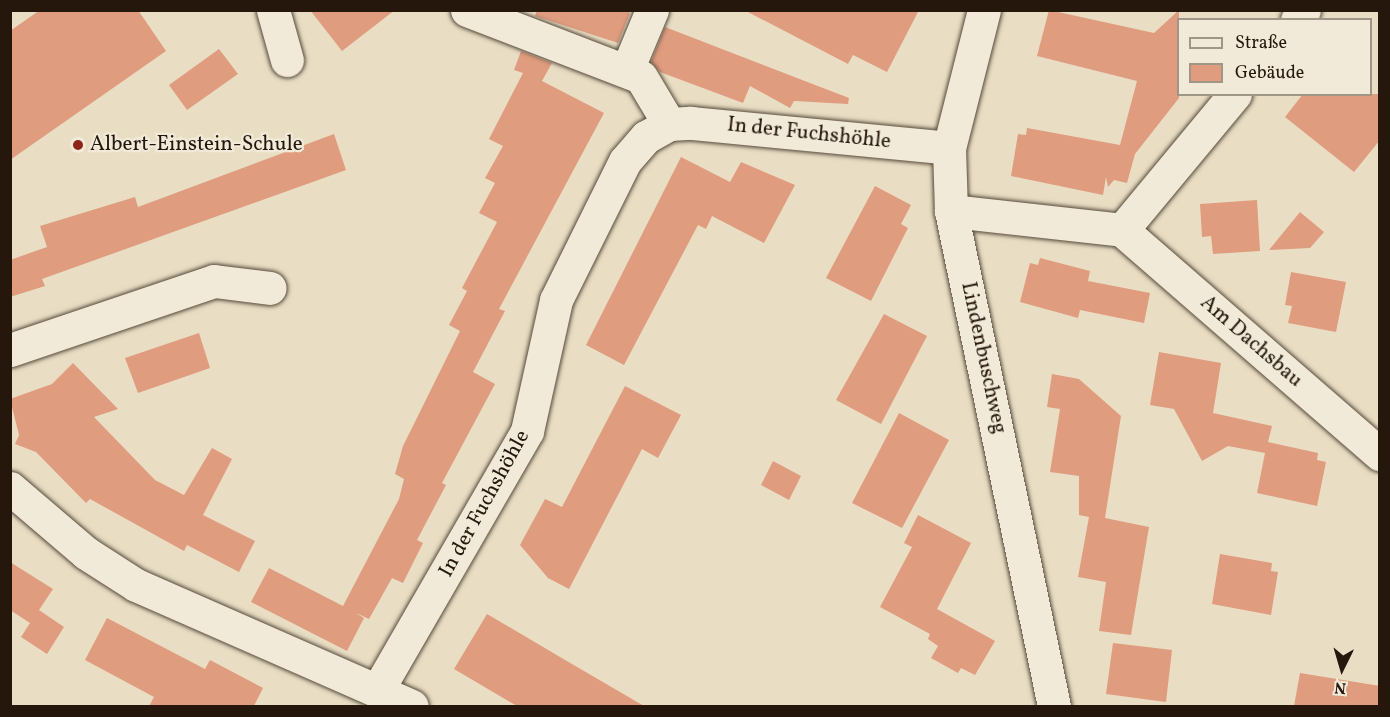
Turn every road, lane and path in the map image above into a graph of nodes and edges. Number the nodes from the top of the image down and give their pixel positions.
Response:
1 (273, 10) edge
2 (467, 10) edge
3 (652, 10) edge
4 (984, 10) edge
5 (287, 60) dead end
6 (627, 70) junction
7 (1233, 96) edge
8 (669, 124) junction
9 (949, 148) junction
10 (951, 211) junction
11 (1122, 230) junction
12 (270, 288) dead end
13 (10, 350) edge
14 (1380, 454) edge
15 (10, 488) edge
16 (377, 691) junction
17 (412, 706) edge
18 (1054, 706) edge

1 - 5 street
2 - 6 street
3 - 6 street
4 - 9 street, Lindenbuschweg
6 - 8 street
7 - 11 street
8 - 9 street, In der Fuchshöhle
8 - 16 street, In der Fuchshöhle
9 - 10 street, Lindenbuschweg
10 - 11 street
10 - 18 street, Lindenbuschweg
11 - 14 street, Am Dachsbau
12 - 13 street
15 - 16 street
16 - 17 street

